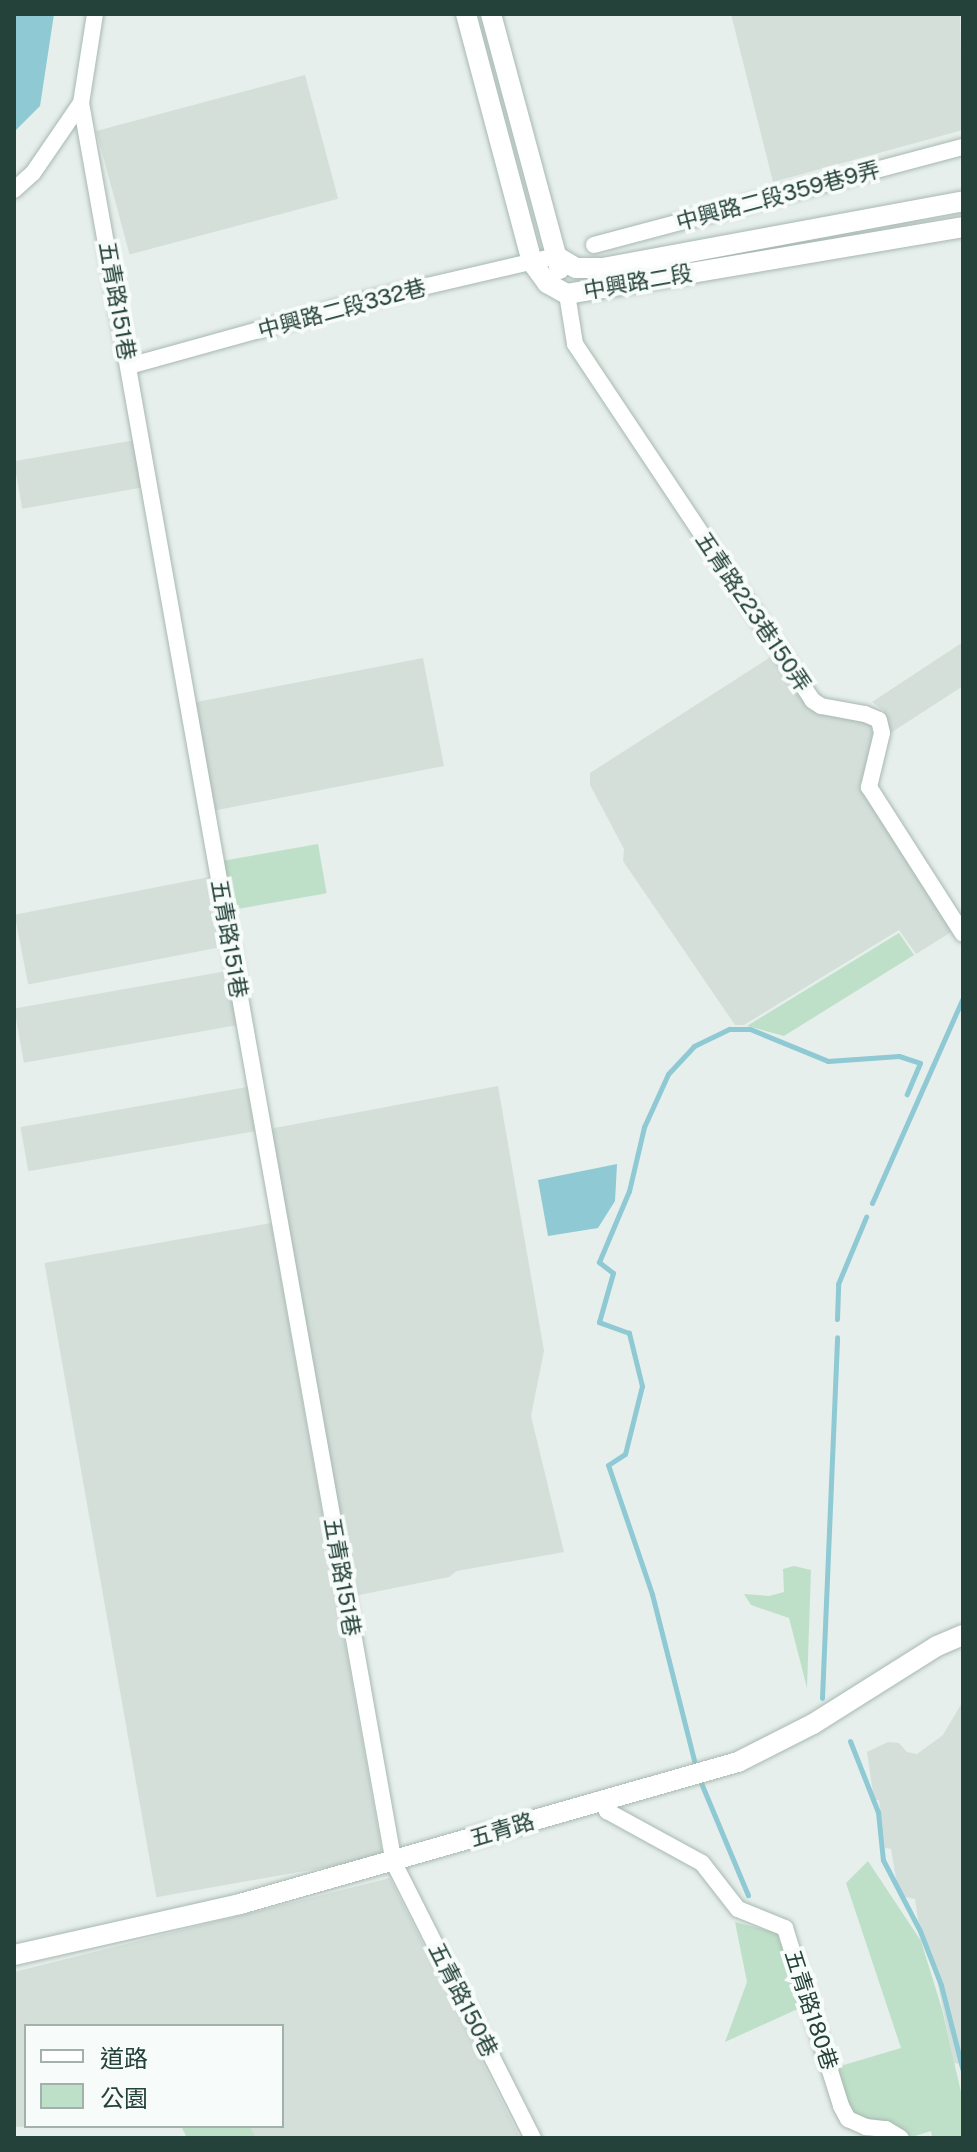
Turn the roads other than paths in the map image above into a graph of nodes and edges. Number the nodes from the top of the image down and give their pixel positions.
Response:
1 (95, 14) edge
2 (466, 14) edge
3 (491, 14) edge
4 (81, 103) junction
5 (963, 147) edge
6 (14, 190) edge
7 (963, 201) edge
8 (963, 227) edge
9 (594, 245) dead end
10 (556, 256) junction
11 (532, 262) junction
12 (567, 294) junction
13 (129, 366) junction
14 (963, 934) edge
15 (963, 1635) edge
16 (603, 1799) junction
17 (394, 1863) junction
18 (14, 1955) edge
19 (533, 2138) edge
20 (901, 2138) edge

1 - 4 street, 五青路151巷
2 - 11 street, 中興路二段
3 - 10 street
4 - 6 street
4 - 13 street, 五青路151巷
5 - 9 street, 中興路二段359巷9弄
7 - 10 street, 中興路二段
8 - 12 street, 中興路二段
10 - 11 street, 中興路二段332巷
10 - 12 street
11 - 12 street, 中興路二段
11 - 13 street, 中興路二段332巷
12 - 14 street, 五青路223巷150弄
13 - 17 street, 五青路151巷
15 - 16 street, 五青路
16 - 17 street, 五青路
16 - 20 street, 五青路180巷
17 - 18 street, 五青路
17 - 19 street, 五青路150巷

